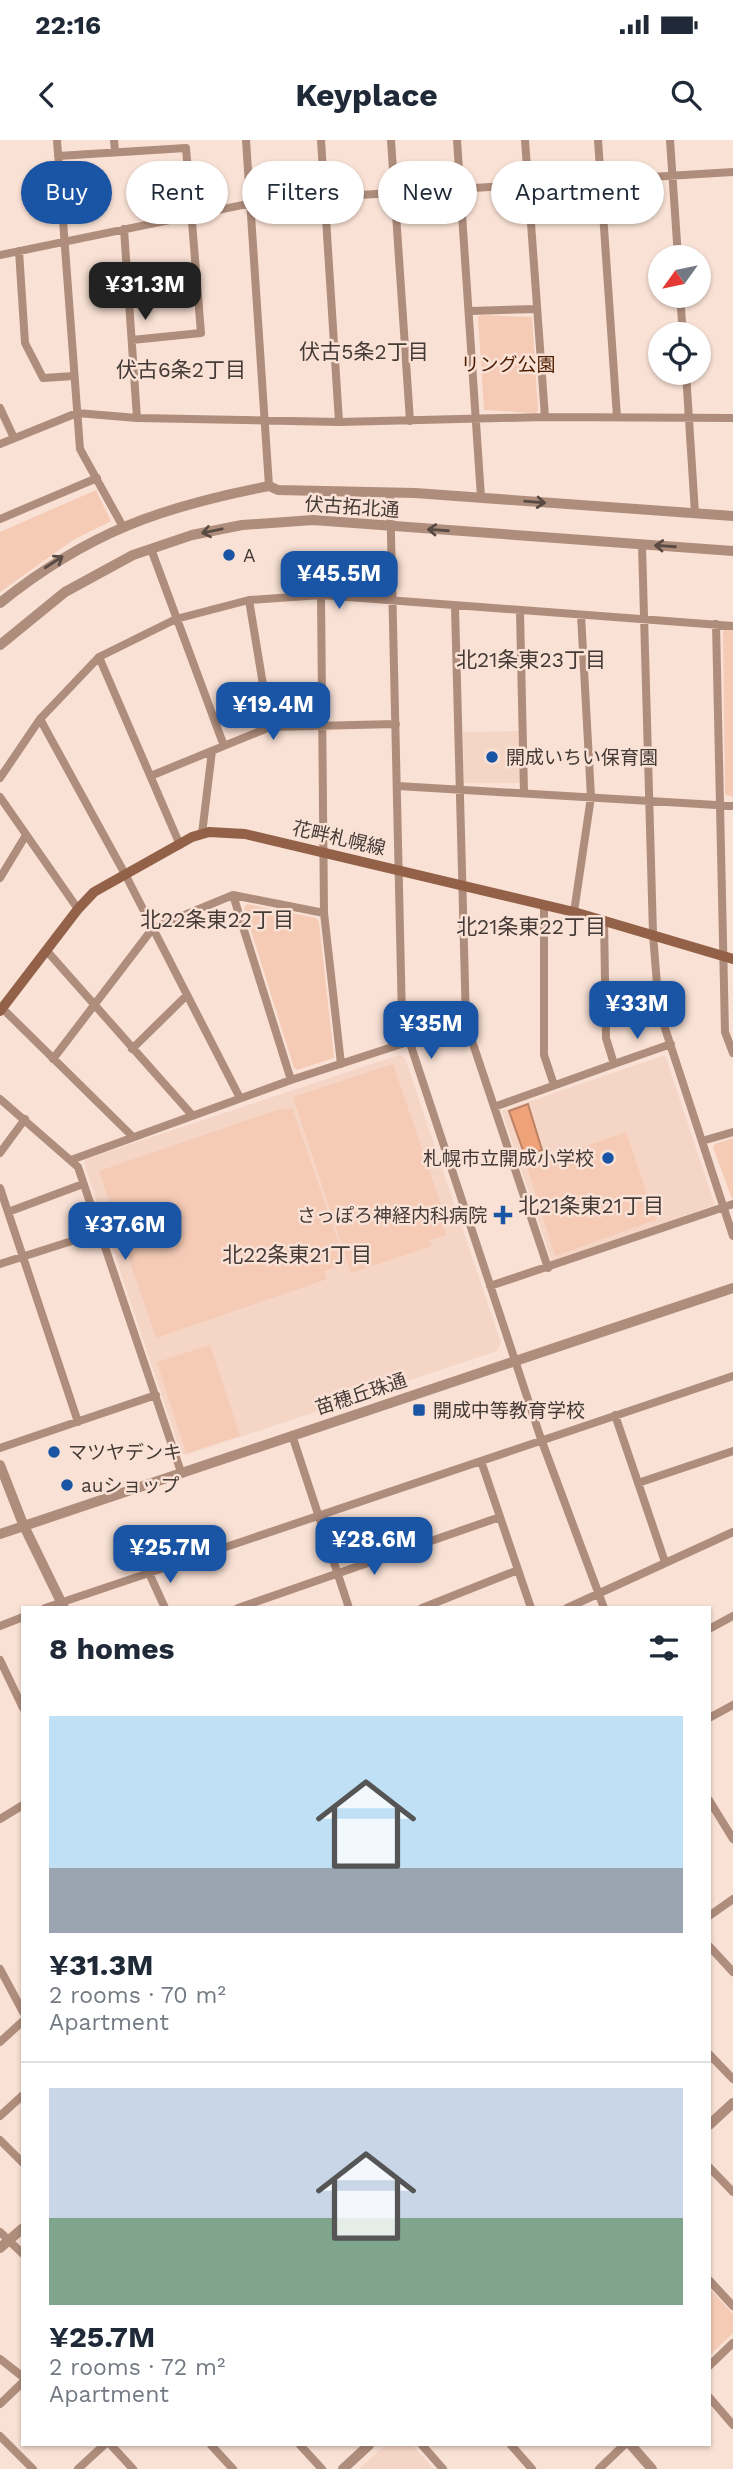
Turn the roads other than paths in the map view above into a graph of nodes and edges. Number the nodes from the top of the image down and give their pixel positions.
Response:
1 (57, 140) edge
2 (114, 140) edge
3 (246, 140) edge
4 (321, 140) edge
5 (391, 140) edge
6 (457, 140) edge
7 (525, 140) edge
8 (598, 140) edge
9 (670, 140) edge
10 (115, 151) junction
11 (58, 156) junction
12 (187, 161) edge
13 (247, 161) edge
14 (322, 161) edge
15 (392, 161) edge
16 (459, 161) edge
17 (526, 161) edge
18 (600, 161) edge
19 (733, 172) edge
20 (664, 176) edge
21 (672, 176) junction
22 (147, 224) edge
23 (193, 224) edge
24 (251, 224) edge
25 (327, 224) edge
26 (396, 224) edge
27 (464, 224) edge
28 (531, 224) edge
29 (604, 224) edge
30 (124, 229) junction
31 (64, 241) junction
32 (677, 245) edge
33 (19, 251) junction
34 (0, 255) edge
35 (537, 309) junction
36 (470, 311) junction
37 (132, 340) junction
38 (74, 376) junction
39 (687, 385) edge
40 (0, 408) edge
41 (77, 413) junction
42 (545, 417) junction
43 (617, 417) junction
44 (689, 417) junction
45 (137, 418) junction
46 (265, 418) junction
47 (476, 418) junction
48 (733, 418) edge
49 (410, 421) junction
50 (339, 422) junction
51 (15, 438) junction
52 (0, 444) edge
53 (97, 478) junction
54 (269, 486) junction
55 (390, 492) junction
56 (481, 497) junction
57 (695, 513) junction
58 (733, 516) edge
59 (0, 519) edge
60 (122, 525) junction
61 (390, 527) junction
62 (642, 545) junction
63 (151, 549) junction
64 (733, 551) edge
65 (321, 595) junction
66 (249, 600) junction
67 (393, 601) junction
68 (0, 603) edge
69 (455, 607) junction
70 (520, 611) junction
71 (581, 615) junction
72 (645, 618) junction
73 (176, 619) junction
74 (716, 624) junction
75 (733, 626) edge
76 (0, 645) edge
77 (100, 657) junction
78 (40, 719) junction
79 (396, 724) junction
80 (322, 726) junction
81 (270, 727) junction
82 (224, 746) junction
83 (212, 751) junction
84 (153, 775) junction
85 (0, 778) edge
86 (398, 786) junction
87 (462, 790) junction
88 (524, 793) junction
89 (0, 797) edge
90 (591, 797) junction
91 (650, 802) junction
92 (720, 806) junction
93 (733, 806) edge
94 (202, 834) junction
95 (26, 835) junction
96 (180, 845) junction
97 (323, 852) junction
98 (401, 869) junction
99 (125, 874) junction
100 (0, 877) edge
101 (464, 886) junction
102 (233, 895) junction
103 (544, 905) junction
104 (78, 909) junction
105 (574, 912) junction
106 (324, 913) junction
107 (604, 920) junction
108 (153, 928) junction
109 (653, 934) junction
110 (46, 950) junction
111 (729, 958) edge
112 (187, 995) junction
113 (93, 1007) junction
114 (1, 1010) edge
115 (659, 1010) junction
116 (606, 1011) junction
117 (466, 1024) junction
118 (409, 1042) junction
119 (671, 1044) junction
120 (132, 1049) junction
121 (733, 1054) edge
122 (53, 1059) junction
123 (341, 1064) junction
124 (614, 1064) junction
125 (291, 1080) junction
126 (554, 1085) junction
127 (240, 1098) junction
128 (0, 1099) edge
129 (494, 1107) junction
130 (192, 1115) junction
131 (25, 1119) junction
132 (733, 1132) edge
133 (132, 1136) junction
134 (702, 1141) junction
135 (0, 1153) edge
136 (71, 1160) junction
137 (83, 1184) junction
138 (0, 1188) edge
139 (733, 1204) edge
140 (723, 1208) junction
141 (8, 1212) junction
142 (100, 1232) junction
143 (733, 1236) edge
144 (22, 1256) junction
145 (0, 1264) edge
146 (548, 1268) junction
147 (490, 1286) junction
148 (733, 1288) edge
149 (515, 1361) junction
150 (733, 1376) edge
151 (156, 1395) junction
152 (615, 1415) junction
153 (78, 1422) junction
154 (292, 1435) junction
155 (541, 1439) junction
156 (0, 1448) edge
157 (733, 1451) edge
158 (481, 1461) junction
159 (0, 1465) edge
160 (181, 1472) junction
161 (638, 1483) junction
162 (317, 1515) junction
163 (500, 1517) junction
164 (23, 1524) junction
165 (733, 1532) edge
166 (0, 1534) edge
167 (664, 1562) junction
168 (518, 1570) junction
169 (149, 1573) junction
170 (338, 1574) junction
171 (596, 1593) junction
172 (62, 1605) edge
173 (163, 1606) edge
174 (244, 1606) edge
175 (348, 1606) edge
176 (427, 1606) edge
177 (530, 1606) edge
178 (571, 1606) edge
179 (603, 1606) edge
180 (733, 1616) edge
181 (21, 1618) edge
182 (0, 1626) edge
183 (711, 1628) edge
184 (0, 1660) edge
185 (21, 1704) edge
186 (733, 1705) edge
187 (711, 1717) edge
188 (711, 1803) edge
189 (21, 1806) edge
190 (0, 1819) edge
191 (733, 1839) edge
192 (733, 1899) edge
193 (711, 1915) edge
194 (711, 1948) edge
195 (0, 1969) edge
196 (733, 1972) edge
197 (21, 2008) edge
198 (21, 2023) edge
199 (0, 2042) edge
200 (711, 2056) edge
201 (733, 2079) edge
202 (21, 2097) edge
203 (733, 2103) edge
204 (0, 2116) edge
205 (711, 2123) edge
206 (0, 2140) edge
207 (21, 2159) edge
208 (711, 2169) edge
209 (733, 2192) edge
210 (21, 2230) edge
211 (0, 2232) edge
212 (9, 2240) junction
213 (0, 2248) edge
214 (21, 2252) edge
215 (711, 2282) edge
216 (733, 2306) edge
217 (733, 2343) edge
218 (0, 2359) edge
219 (711, 2364) edge
220 (21, 2375) edge
221 (21, 2384) edge
222 (711, 2399) edge
223 (0, 2404) edge
224 (733, 2425) edge
225 (0, 2436) edge
226 (103, 2446) edge
227 (112, 2446) edge
228 (212, 2446) edge
229 (301, 2446) edge
230 (368, 2446) edge
231 (423, 2446) edge
232 (512, 2446) edge
233 (623, 2446) edge
234 (632, 2446) edge
235 (33, 2469) edge
236 (78, 2469) edge
237 (133, 2469) edge
238 (233, 2469) edge
239 (322, 2469) edge
240 (343, 2469) edge
241 (443, 2469) edge
242 (532, 2469) edge
243 (599, 2469) edge
244 (652, 2469) edge

1 - 11 street
2 - 10 street
3 - 13 street
4 - 14 street
5 - 15 street
6 - 16 street
7 - 17 street
8 - 18 street
9 - 21 street
10 - 11 street
10 - 12 street
11 - 31 street
19 - 21 street
20 - 21 street
21 - 32 street
22 - 30 street
23 - 37 street
24 - 46 street
25 - 50 street
26 - 49 street
27 - 36 street
28 - 35 street
29 - 43 street
30 - 31 street
30 - 37 street
31 - 33 street
31 - 38 street
33 - 34 street
33 - 38 street
35 - 36 street
35 - 42 street
36 - 47 street
37 - 45 street
38 - 41 street
39 - 44 street
40 - 51 street
41 - 45 street
41 - 51 street
41 - 53 street
42 - 43 street
42 - 47 street
43 - 44 street
44 - 48 street
44 - 57 street
45 - 46 street
46 - 50 street
46 - 54 street
47 - 49 street
47 - 56 street
49 - 50 street
51 - 52 street
53 - 59 street
53 - 60 street
54 - 55 street, 伏古拓北通
54 - 60 street, 伏古拓北通
55 - 56 street, 伏古拓北通
55 - 61 street
56 -> 57 street, 伏古拓北通
57 - 58 street, 伏古拓北通
68 -> 60 street, 伏古拓北通
62 -> 61 street, 伏古拓北通
61 -> 63 street, 伏古拓北通
61 - 67 street
64 -> 62 street, 伏古拓北通
62 - 72 street
63 - 73 street
63 - 76 street, 伏古拓北通
65 - 66 street
65 - 67 street
65 - 80 street
66 - 73 street
66 - 81 street
67 - 69 street
67 - 79 street
69 - 70 street
69 - 87 street
70 - 71 street
70 - 88 street
71 - 72 street
71 - 90 street
72 - 74 street
72 - 91 street
73 - 77 street
73 - 82 street
74 - 75 street
74 - 92 street
77 - 78 street
77 - 84 street
78 - 85 street
78 - 99 street
79 - 80 street
79 - 86 street
80 - 81 street
80 - 97 street
81 - 82 street
82 - 83 street
83 - 84 street
83 - 94 street
84 - 96 street
86 - 87 street
86 - 98 street
87 - 88 street
87 - 101 street
88 - 90 street
89 - 95 street
90 - 91 street
90 - 105 street
91 - 92 street
91 - 109 street
92 - 93 street
92 - 111 street
94 - 96 main road, 花畔札幌線
94 - 97 main road, 花畔札幌線
95 - 100 street
95 - 104 street
96 - 99 main road, 花畔札幌線
97 - 98 main road, 花畔札幌線
97 - 106 street
98 - 101 main road, 花畔札幌線
98 - 118 street
99 - 104 main road, 花畔札幌線
99 - 108 street
101 - 103 main road, 花畔札幌線
101 - 117 street
102 - 106 street
102 - 108 street
102 - 125 street
103 - 105 main road, 花畔札幌線
103 - 126 street
104 - 110 main road, 花畔札幌線
105 - 107 main road, 花畔札幌線
106 - 123 street
107 - 109 main road, 花畔札幌線
107 - 116 street
108 - 112 street
108 - 113 street
109 - 111 main road, 花畔札幌線
109 - 115 street
110 - 113 street
110 - 114 main road, 花畔札幌線
111 - 121 street
112 - 120 street
112 - 127 street
113 - 120 street
113 - 122 street
114 - 122 street
115 - 116 street
115 - 119 street
116 - 124 street
117 - 118 street
117 - 129 street
118 - 123 street
118 - 147 street
119 - 124 street
119 - 134 street
120 - 130 street
122 - 133 street
123 - 125 street
124 - 126 street
125 - 127 street
126 - 129 street
127 - 130 street
128 - 131 street
129 - 146 street
130 - 133 street
131 - 135 street
131 - 136 street
132 - 134 street
133 - 136 street
134 - 140 street
136 - 137 street
137 - 141 street
137 - 142 street
138 - 141 street
139 - 140 street
140 - 143 street
140 - 146 street
141 - 144 street
142 - 144 street
142 - 151 street
144 - 145 street
144 - 153 street
146 - 147 street
147 - 149 street
148 - 149 street, 苗穂丘珠通
149 - 154 street, 苗穂丘珠通
149 - 155 street
150 - 152 street
151 - 153 street
151 - 160 street
152 - 155 street
152 - 161 street
153 - 156 street
154 - 160 street, 苗穂丘珠通
154 - 162 street
155 - 158 street
155 - 171 street
157 - 161 street
158 - 162 street
158 - 163 street
159 - 164 street
160 - 164 street, 苗穂丘珠通
161 - 167 street
162 - 169 street
162 - 170 street
163 - 168 street
163 - 170 street
164 - 166 street, 苗穂丘珠通
164 - 172 street
165 - 167 street
167 - 171 street
168 - 176 street
168 - 177 street
169 - 172 street
169 - 173 street
170 - 174 street
170 - 175 street
171 - 178 street
171 - 179 street
180 - 183 street
181 - 182 street
184 - 185 street
186 - 187 street
188 - 191 street
189 - 190 street
192 - 193 street
194 - 196 street
195 - 197 street
198 - 199 street
200 - 201 street
202 - 204 street
203 - 205 street
206 - 207 street
208 - 209 street
210 - 212 street
211 - 212 street
212 - 213 street
212 - 214 street
215 - 216 street
217 - 219 street
218 - 220 street
221 - 223 street
222 - 224 street
225 - 235 street
226 - 236 street
227 - 237 street
228 - 238 street
229 - 239 street
230 - 240 street
231 - 241 street
232 - 242 street
233 - 243 street
234 - 244 street

